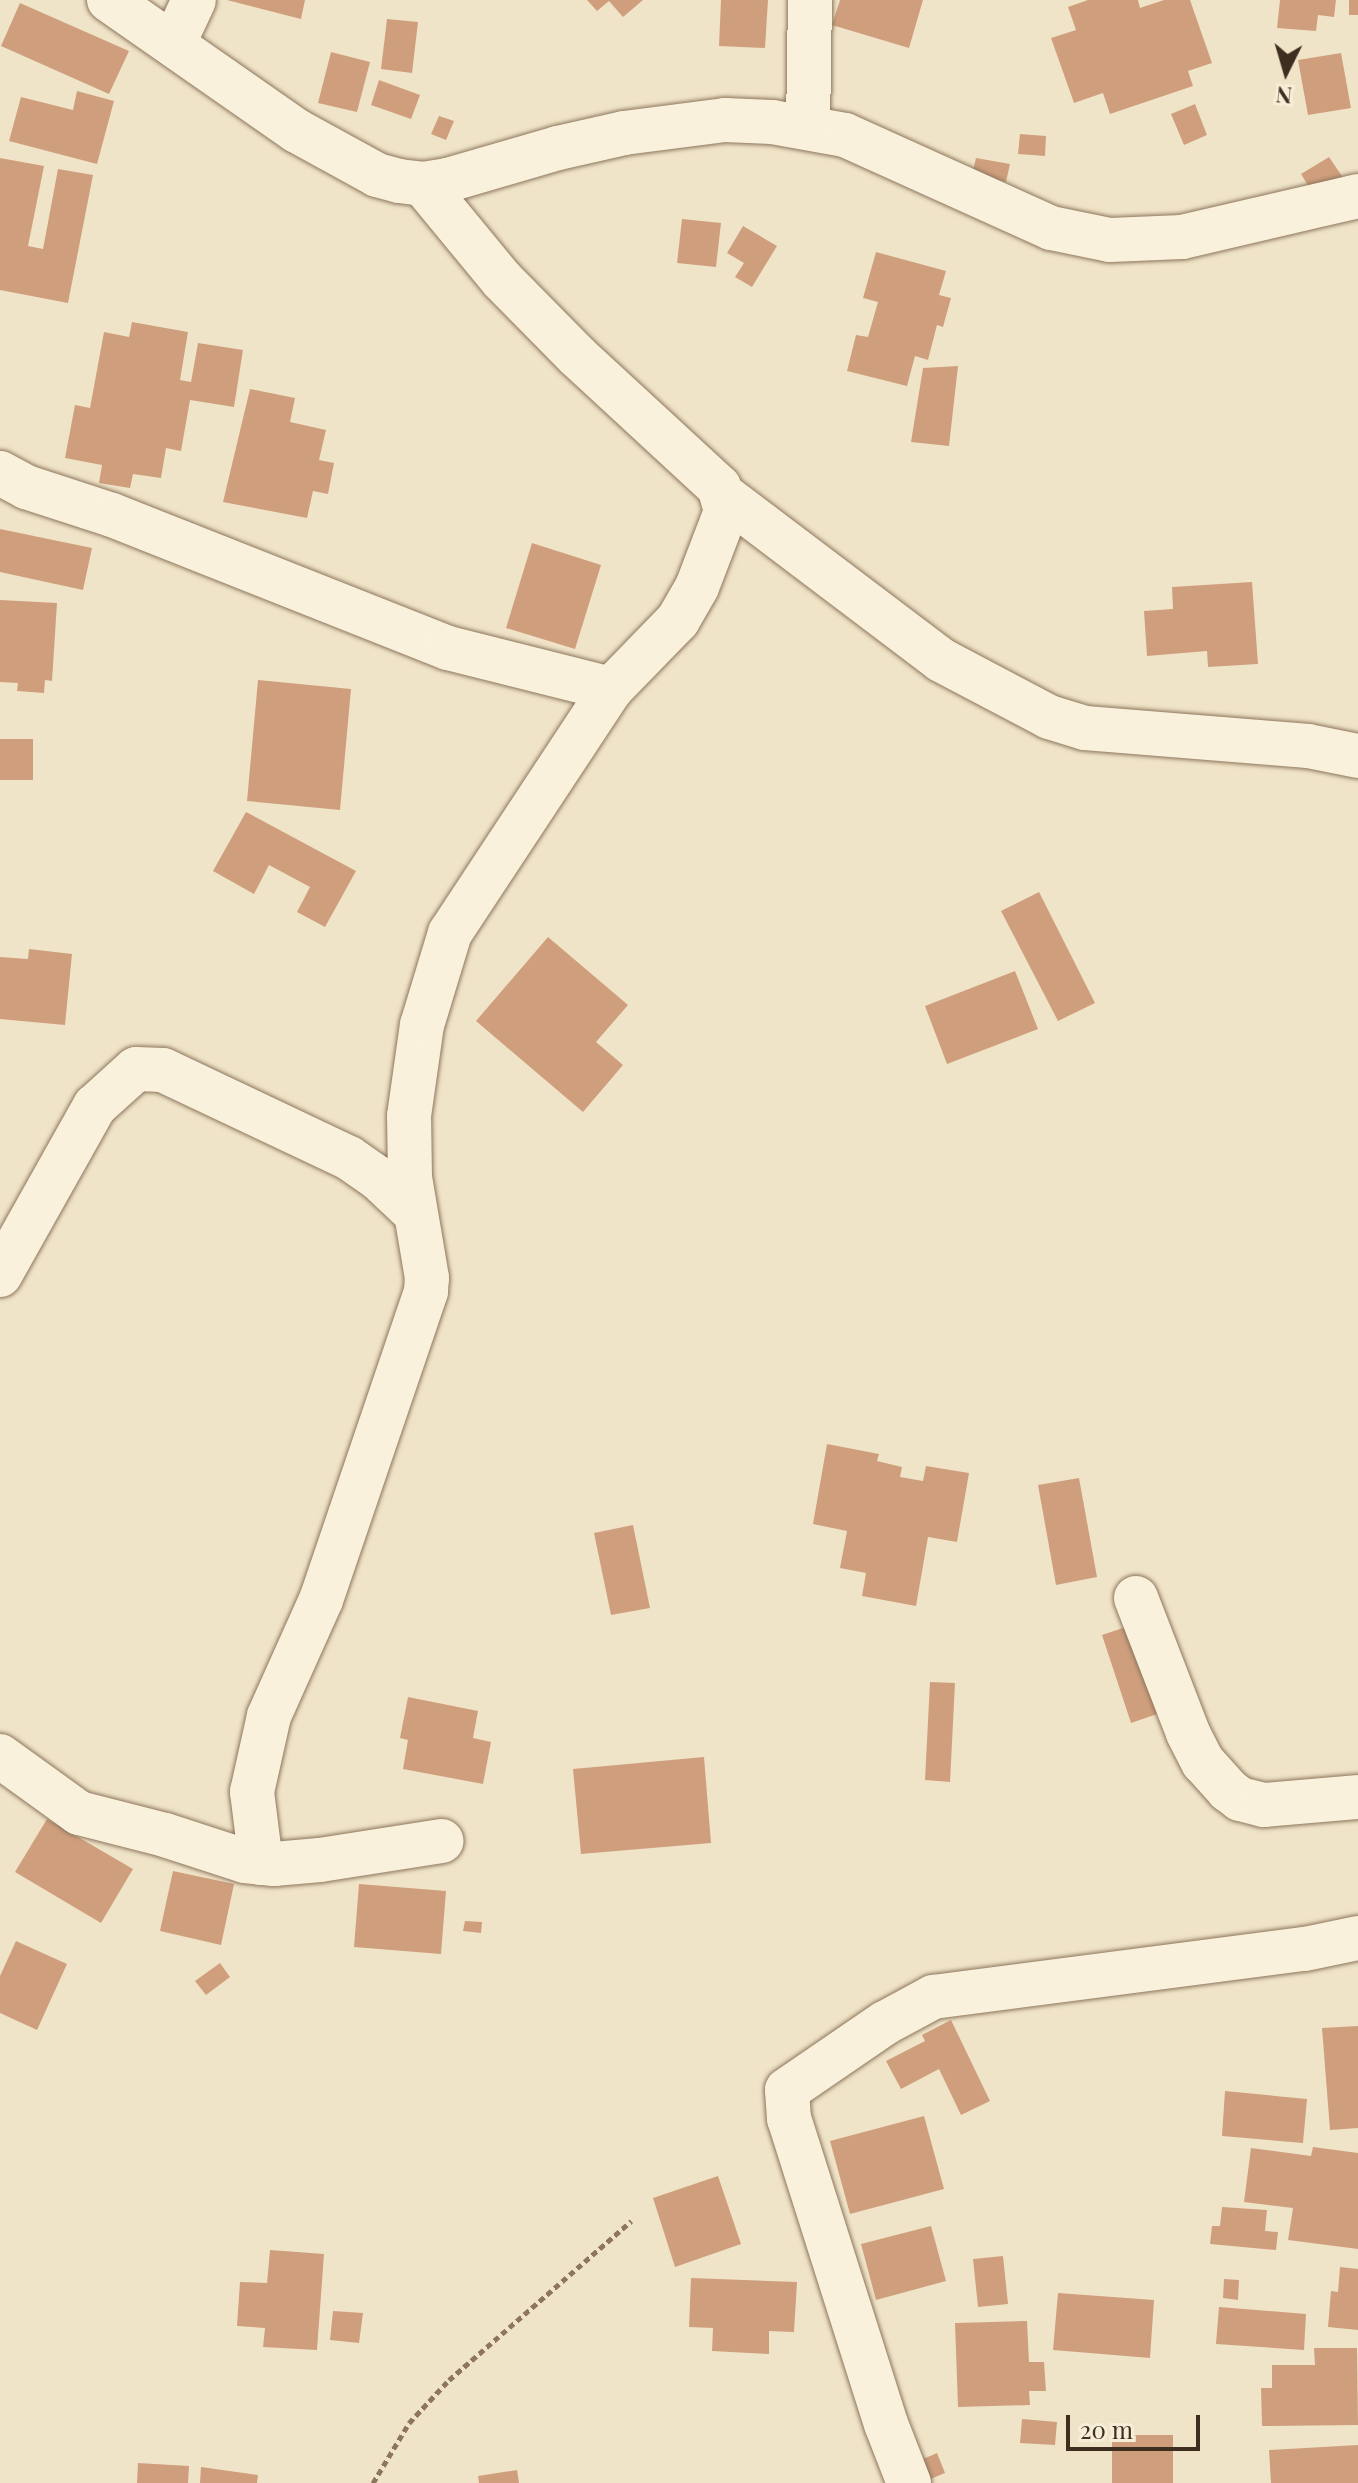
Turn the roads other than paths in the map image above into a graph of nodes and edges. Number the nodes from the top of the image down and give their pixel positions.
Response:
1 (109, 0) edge
2 (194, 0) edge
3 (810, 0) edge
4 (174, 43) junction
5 (808, 127) junction
6 (423, 184) junction
7 (1358, 196) edge
8 (0, 473) edge
9 (723, 495) junction
10 (611, 689) junction
11 (1358, 756) edge
12 (414, 1212) junction
13 (0, 1275) edge
14 (1136, 1598) dead end
15 (0, 1756) edge
16 (1358, 1797) edge
17 (442, 1841) dead end
18 (261, 1863) junction
19 (1358, 1938) edge
20 (909, 2483) edge

1 - 4 street
2 - 4 street
3 - 5 street
4 - 6 street
5 - 6 street
5 - 7 street
6 - 9 street
8 - 10 street
9 - 10 street
9 - 11 street
10 - 12 street
12 - 13 street
12 - 18 street
14 - 16 street
15 - 18 street
17 - 18 street
19 - 20 street

